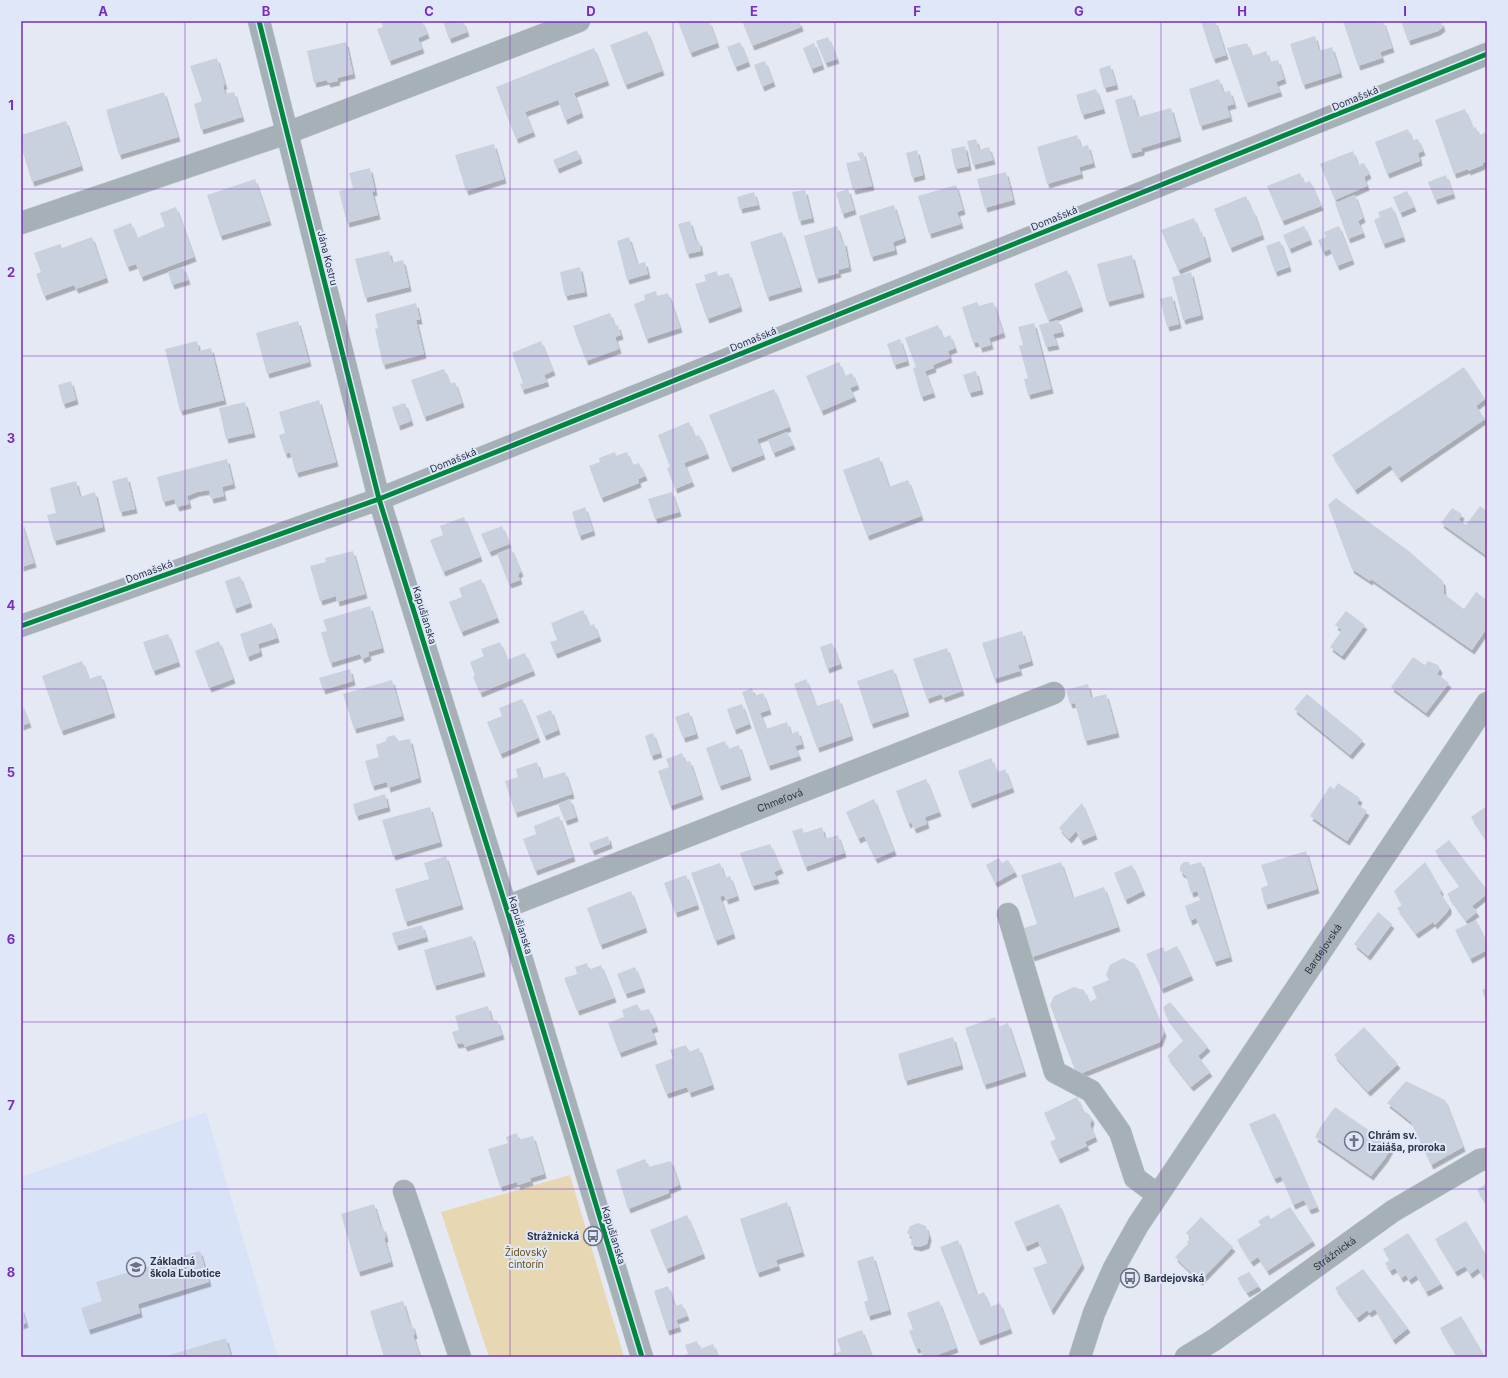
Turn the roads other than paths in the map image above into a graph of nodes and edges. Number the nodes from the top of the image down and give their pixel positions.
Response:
1 (259, 21) edge
2 (579, 21) edge
3 (1487, 54) edge
4 (287, 133) junction
5 (21, 223) edge
6 (379, 499) junction
7 (21, 626) edge
8 (1054, 693) dead end
9 (1487, 704) edge
10 (506, 907) junction
11 (1008, 914) dead end
12 (1487, 1159) edge
13 (404, 1191) dead end
14 (1158, 1195) junction
15 (460, 1357) edge
16 (642, 1357) edge
17 (1080, 1357) edge
18 (1186, 1357) edge

1 - 4 street, Jána Kostru
2 - 4 street
3 - 6 street, Domašská
4 - 5 street
4 - 6 street, Jána Kostru
6 - 7 street, Domašská
6 - 10 street, Kapušianska
8 - 10 street, Chmeľová
9 - 14 street, Bardejovská
10 - 16 street, Kapušianska
11 - 14 street
12 - 18 street, Strážnická
13 - 15 street
14 - 17 street, Bardejovská

